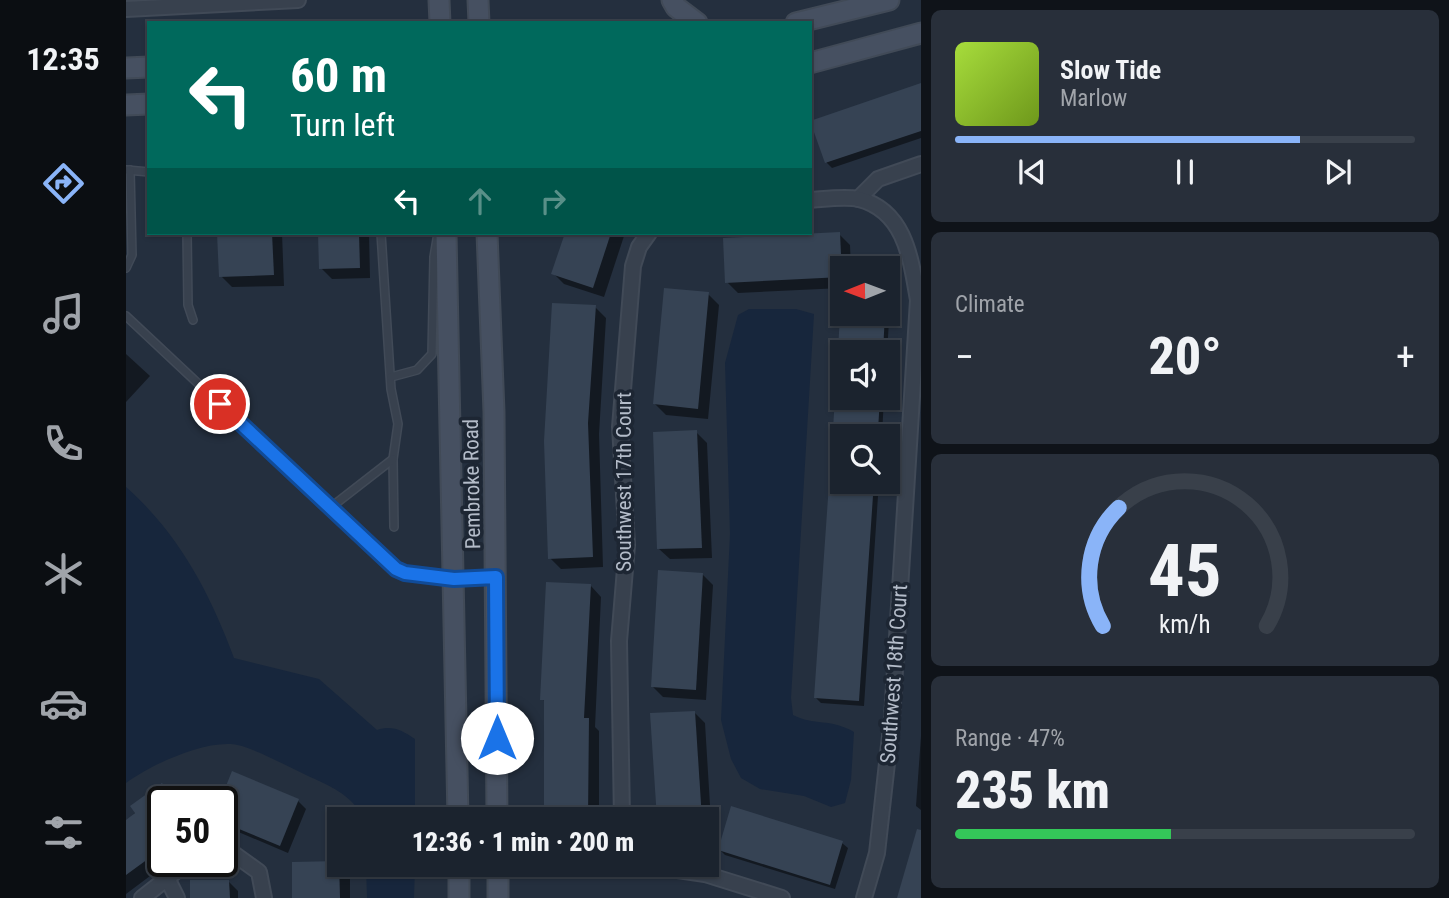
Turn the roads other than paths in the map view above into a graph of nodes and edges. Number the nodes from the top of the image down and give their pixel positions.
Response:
1 (298, 0) edge
2 (439, 0) edge
3 (478, 0) edge
4 (673, 0) edge
5 (889, 0) edge
6 (126, 9) edge
7 (440, 21) edge
8 (479, 21) edge
9 (694, 21) edge
10 (804, 21) edge
11 (920, 33) edge
12 (812, 62) edge
13 (147, 67) edge
14 (126, 68) edge
15 (147, 104) edge
16 (126, 105) edge
17 (920, 164) edge
18 (128, 170) edge
19 (147, 172) edge
20 (858, 199) junction
21 (812, 200) edge
22 (187, 235) edge
23 (381, 235) edge
24 (438, 235) edge
25 (446, 235) edge
26 (487, 235) edge
27 (648, 235) edge
28 (126, 268) edge
29 (919, 300) edge
30 (126, 316) edge
31 (193, 320) dead end
32 (391, 377) junction
33 (393, 459) junction
34 (330, 508) junction
35 (394, 527) dead end
36 (496, 577) junction
37 (454, 579) junction
38 (458, 807) edge
39 (498, 807) edge
40 (622, 807) edge
41 (238, 857) edge
42 (458, 877) edge
43 (498, 877) edge
44 (715, 877) edge
45 (167, 878) joint
46 (142, 898) edge
47 (177, 898) edge
48 (264, 898) edge
49 (459, 898) edge
50 (498, 898) edge
51 (782, 898) edge
52 (864, 898) edge

1 - 6 street
2 - 7 main road
3 - 8 main road
4 - 9 main road
5 - 10 main road
11 - 12 main road
13 - 14 main road
15 - 16 main road
17 - 20 street
18 - 19 lane
18 - 28 lane
20 - 21 street
20 - 29 street, Southwest 18th Court
22 - 31 lane
23 - 32 lane
24 - 32 lane
25 - 37 main road, Pembroke Road
26 - 36 main road, Pembroke Road
27 - 40 street, Southwest 17th Court
29 - 52 street, Southwest 18th Court
30 - 34 lane
32 - 33 lane
33 - 34 lane
33 - 35 lane
34 - 37 lane
36 - 37 lane
36 - 39 main road, Pembroke Road
37 - 38 main road, Pembroke Road
41 - 48 street
42 - 49 main road
43 - 50 main road
44 - 51 street
45 - 46 street
45 - 47 street

